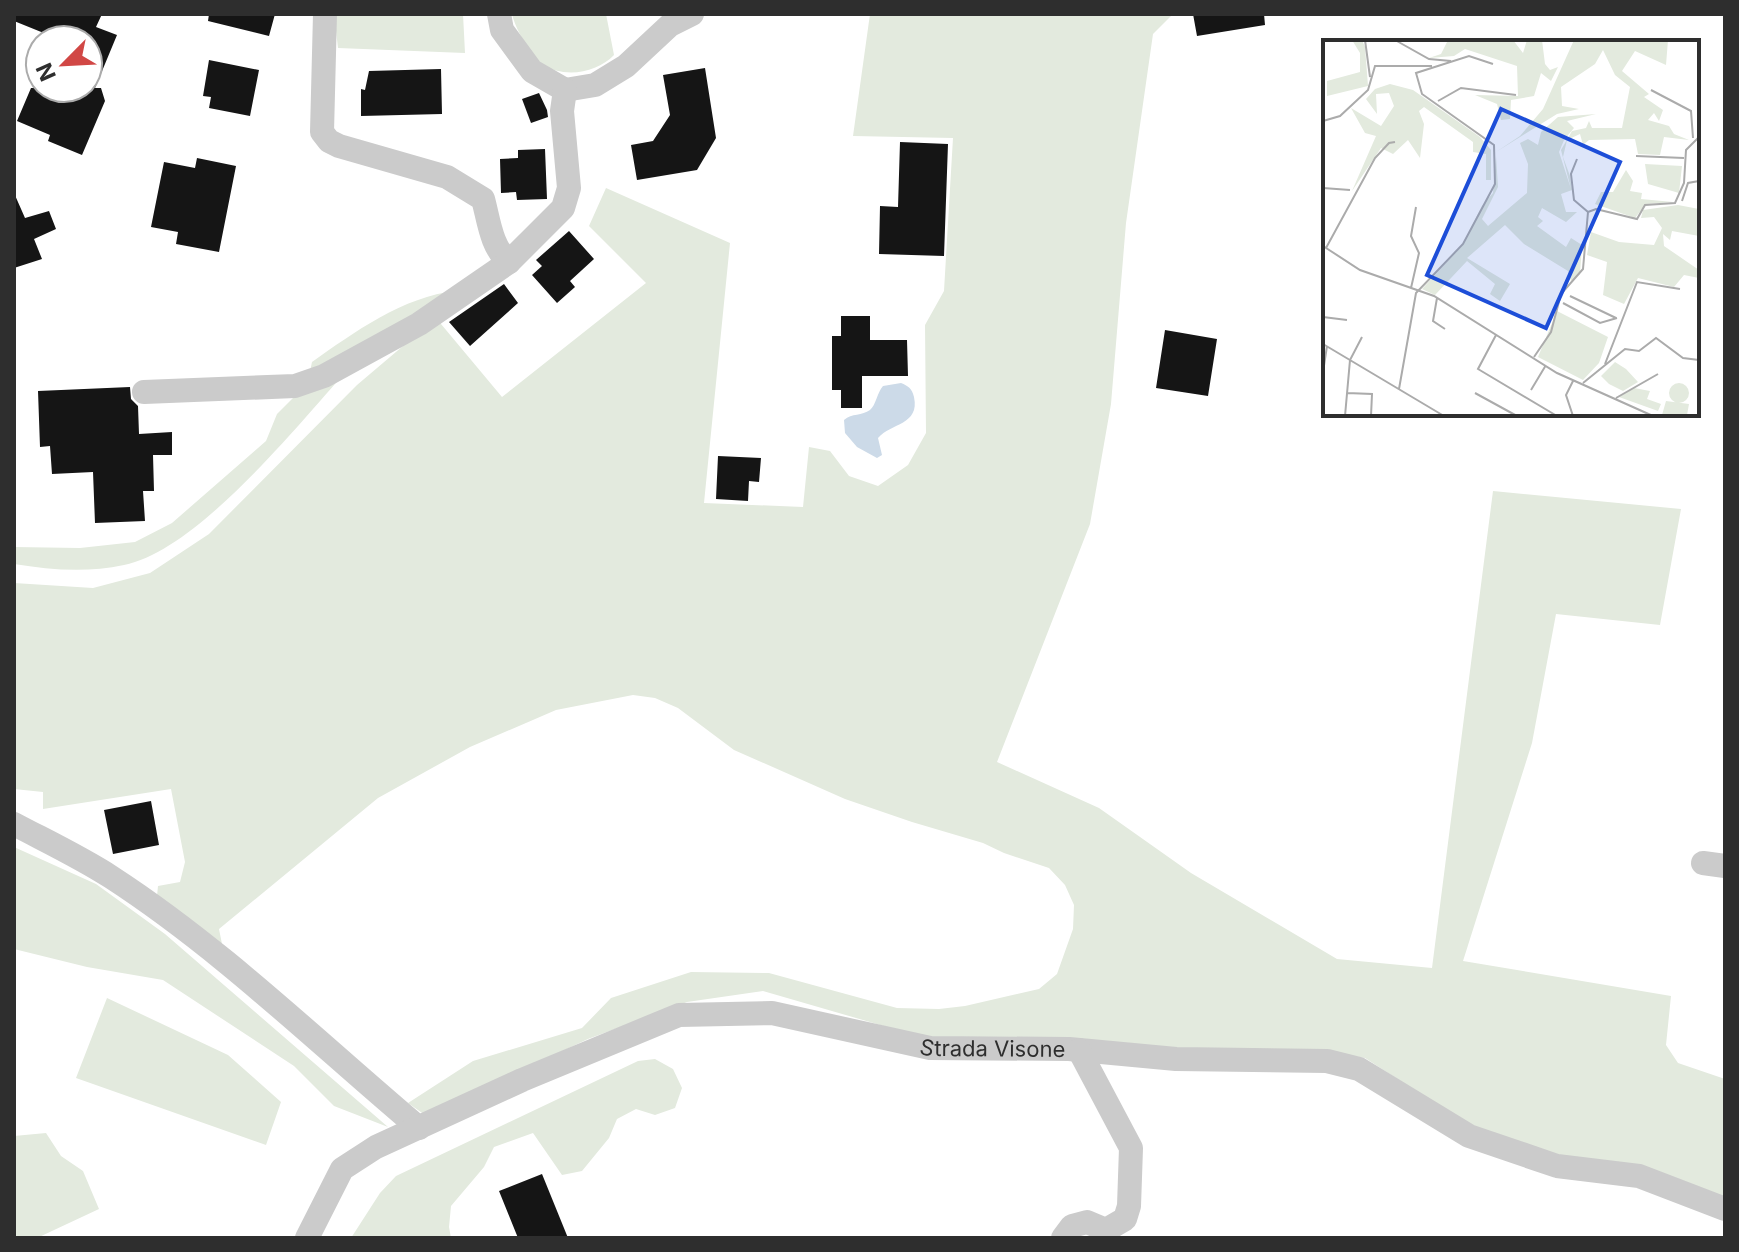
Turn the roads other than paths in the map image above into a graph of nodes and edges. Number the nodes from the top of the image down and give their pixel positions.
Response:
1 (325, 14) edge
2 (499, 14) edge
3 (692, 14) edge
4 (565, 90) junction
5 (509, 262) junction
6 (144, 392) dead end
7 (14, 824) edge
8 (1079, 1050) junction
9 (419, 1128) junction
10 (1725, 1209) edge
11 (307, 1238) edge
12 (1063, 1238) edge

1 - 5 street
2 - 4 street
3 - 4 street
4 - 5 street
5 - 6 street
7 - 9 street
8 - 9 street, Strada Visone
8 - 10 street, Strada Visone
8 - 12 street
9 - 11 street, Strada Visone

